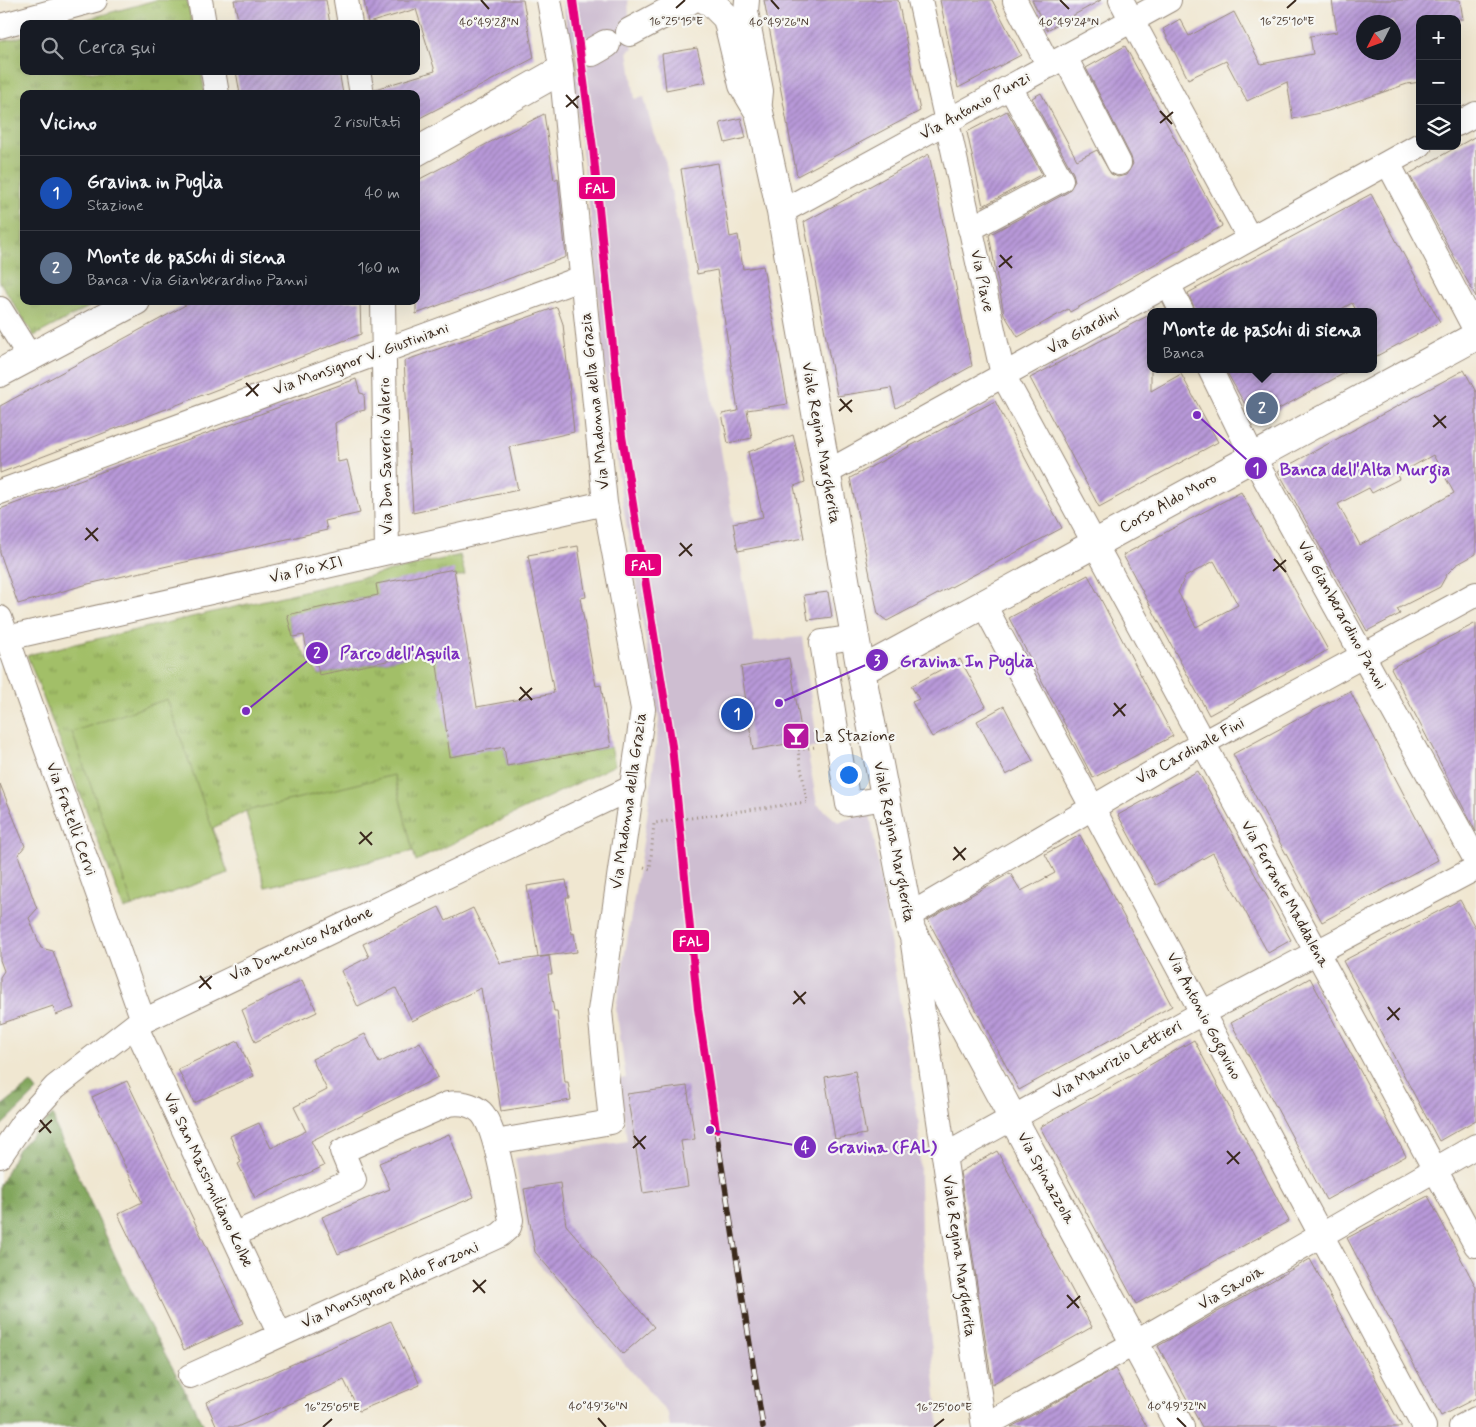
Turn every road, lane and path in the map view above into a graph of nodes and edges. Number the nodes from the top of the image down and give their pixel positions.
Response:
1 (200, 0) edge
2 (346, 0) edge
3 (549, 0) edge
4 (690, 0) edge
5 (706, 0) edge
6 (747, 0) edge
7 (920, 0) edge
8 (1169, 0) edge
9 (1015, 1) edge
10 (84, 2) edge
11 (1127, 10) edge
12 (20, 20) edge
13 (21, 20) edge
14 (203, 20) edge
15 (349, 20) edge
16 (0, 26) edge
17 (630, 32) dead end
18 (1057, 61) junction
19 (558, 70) junction
20 (214, 75) edge
21 (359, 75) edge
22 (1010, 87) junction
23 (216, 90) edge
24 (361, 90) edge
25 (758, 112) junction
26 (1476, 114) edge
27 (946, 122) junction
28 (1461, 122) edge
29 (1416, 147) edge
30 (420, 150) edge
31 (1119, 162) dead end
32 (1388, 163) junction
33 (781, 212) junction
34 (970, 229) junction
35 (1250, 239) junction
36 (582, 278) junction
37 (1168, 284) junction
38 (128, 305) edge
39 (382, 305) edge
40 (1180, 308) edge
41 (0, 310) edge
42 (1476, 330) edge
43 (1476, 336) edge
44 (385, 350) junction
45 (30, 357) junction
46 (0, 373) edge
47 (1212, 373) edge
48 (1002, 375) junction
49 (1253, 457) junction
50 (826, 473) junction
51 (0, 492) edge
52 (605, 503) junction
53 (1094, 543) junction
54 (388, 551) junction
55 (1476, 594) edge
56 (984, 605) junction
57 (4, 628) edge
58 (855, 636) junction
59 (1364, 655) junction
60 (861, 671) junction
61 (1203, 743) junction
62 (798, 750) dead end
63 (633, 787) junction
64 (886, 798) junction
65 (1092, 806) junction
66 (1476, 860) edge
67 (1476, 868) edge
68 (650, 869) dead end
69 (910, 923) junction
70 (1317, 953) junction
71 (1202, 1013) junction
72 (139, 1022) junction
73 (1013, 1118) junction
74 (495, 1142) junction
75 (1476, 1146) edge
76 (2, 1152) edge
77 (944, 1156) junction
78 (1435, 1170) junction
79 (234, 1235) junction
80 (1322, 1236) junction
81 (1476, 1245) edge
82 (280, 1335) junction
83 (1135, 1343) junction
84 (190, 1376) dead end
85 (1476, 1419) edge
86 (984, 1427) edge
87 (1180, 1427) edge
88 (1424, 1427) edge
89 (1461, 1427) edge

1 - 14 street
2 - 15 street
3 - 19 street, Via Madonna della Grazia
4 - 17 street
5 - 25 street, Viale Regina Margherita
6 - 25 street, Viale Regina Margherita
7 - 27 street, Via Piave
8 - 11 street, Vía Antonio Punzi
9 - 18 street
10 - 13 street
11 - 18 street, Vía Antonio Punzi
11 - 35 street
12 - 16 street
18 - 22 street, Vía Antonio Punzi
18 - 31 street
19 - 30 street
19 - 36 street, Via Madonna della Grazia
20 - 23 street
21 - 24 street
22 - 27 street, Vía Antonio Punzi
22 - 34 street
25 - 33 street, Viale Regina Margherita
26 - 28 street
27 - 33 street, Vía Antonio Punzi
27 - 34 street, Via Piave
29 - 32 street, Via Giardini
32 - 35 street, Via Giardini
32 - 42 street
33 - 50 street, Viale Regina Margherita
34 - 48 street, Via Piave
35 - 37 street, Via Giardini
36 - 44 street, Via Monsignor V. Giustiniani
36 - 52 street, Via Madonna della Grazia
37 - 40 street
37 - 48 street, Via Giardini
38 - 45 street
39 - 44 street, Via Don Saverio Valerio
41 - 45 street
43 - 49 street, Corso Aldo Moro
44 - 51 street, Via Monsignor V. Giustiniani
44 - 54 street, Via Don Saverio Valerio
45 - 46 street
47 - 49 street, Via Gianberardino Panni
48 - 50 street, Via Giardini
48 - 53 street, Via Piave
49 - 53 street, Corso Aldo Moro
49 - 59 street, Via Gianberardino Panni
50 - 58 street, Viale Regina Margherita
52 - 54 street, Via Pio XII
52 - 63 street, Via Madonna della Grazia
53 - 56 street, Corso Aldo Moro
53 - 61 street, Via Ferrante Maddalena
54 - 57 street, Via Pio XII
55 - 59 street, Via Cardinale Fini
56 - 60 street, Corso Aldo Moro
56 - 65 street, Via Antonio Gogavino
57 - 72 street, Via Fratelli Cervi
58 - 60 street, Viale Regina Margherita
58 - 64 street
59 - 61 street, Via Cardinale Fini
59 - 66 street, Via Gianberardino Panni
60 - 64 street, Viale Regina Margherita
61 - 65 street, Via Cardinale Fini
61 - 70 street, Via Ferrante Maddalena
62 - 68 path
63 - 72 street, Via Domenico Nardone
63 - 74 street, Via Madonna della Grazia
64 - 69 street, Viale Regina Margherita
65 - 69 street, Via Cardinale Fini
65 - 71 street, Via Antonio Gogavino
67 - 70 street, Via Maurizio Lettieri
69 - 73 street, Via Spinazzola
69 - 77 street, Viale Regina Margherita
70 - 71 street, Via Maurizio Lettieri
70 - 78 street, Via Ferrante Maddalena
71 - 73 street, Via Maurizio Lettieri
71 - 80 street, Via Antonio Gogavino
72 - 76 street, Via Domenico Nardone
72 - 79 street, Via San Massimiliano Kolbe
73 - 77 street, Via Maurizio Lettieri
73 - 83 street, Via Spinazzola
74 - 79 street, Via Monsignore Aldo Forzoni
74 - 82 street, Via Monsignore Aldo Forzoni
75 - 78 street, Via Savoia
77 - 86 street, Viale Regina Margherita
78 - 80 street, Via Savoia
78 - 81 street, Via Ferrante Maddalena
79 - 82 street, Via San Massimiliano Kolbe
80 - 83 street, Via Savoia
80 - 88 street, Via Antonio Gogavino
82 - 84 street, Via Monsignore Aldo Forzoni
83 - 86 street, Via Savoia
83 - 87 street, Via Spinazzola
85 - 89 street

